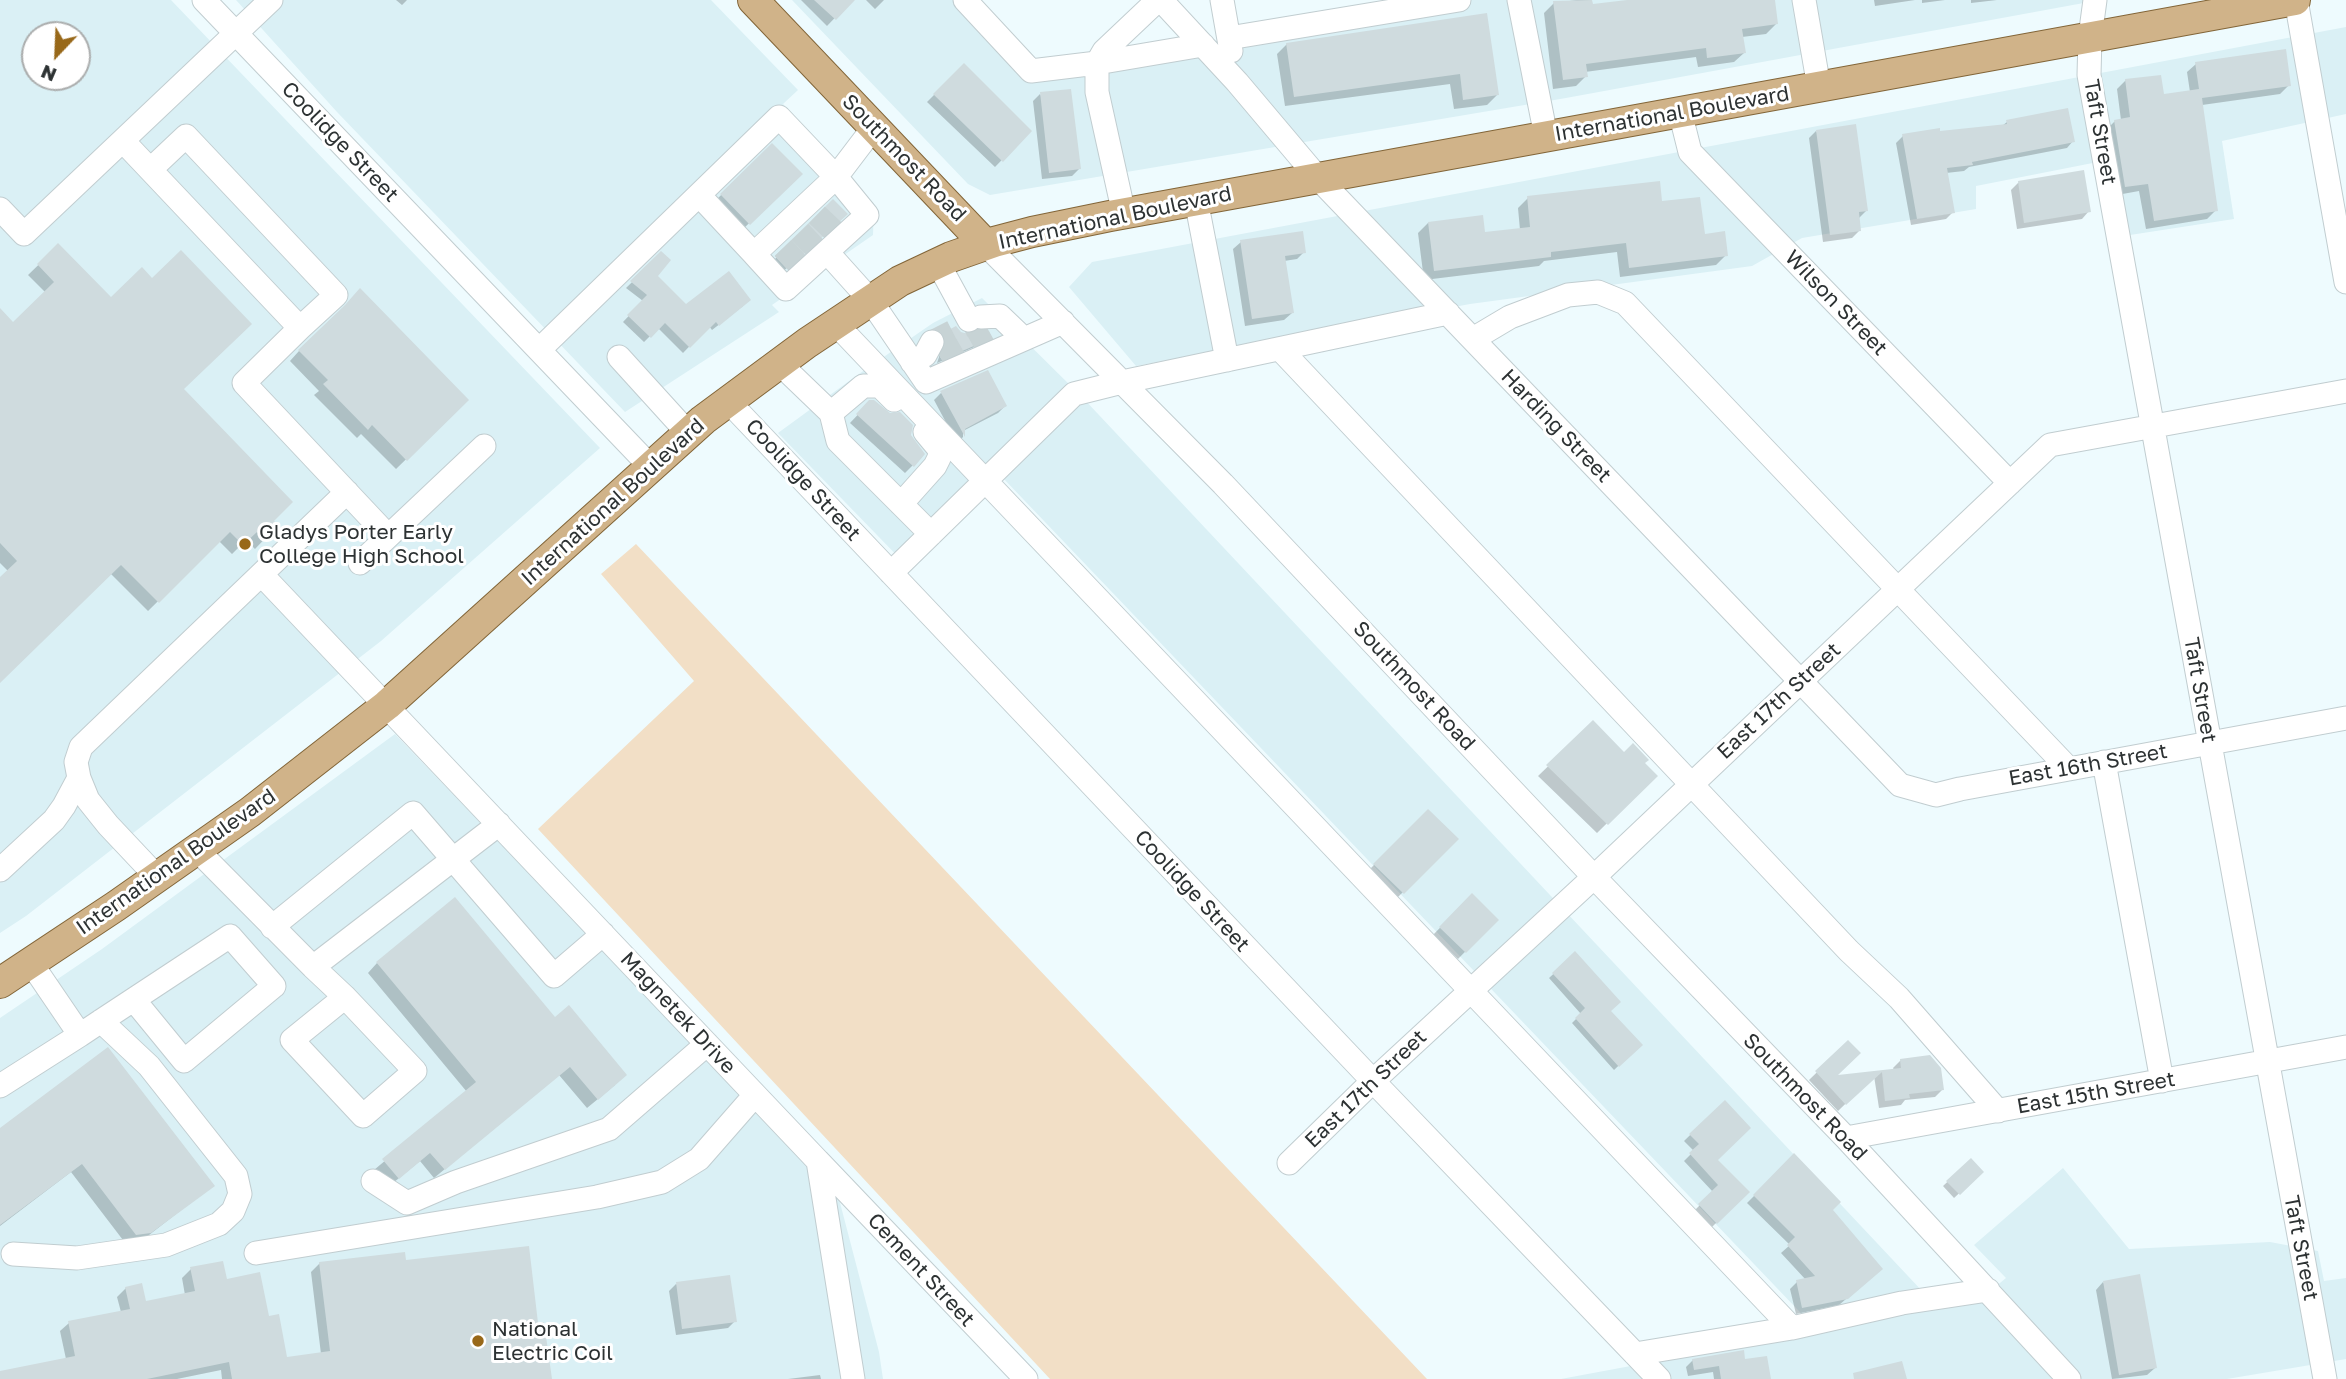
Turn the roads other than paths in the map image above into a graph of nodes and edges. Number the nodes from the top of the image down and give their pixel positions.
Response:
1 (204, 0) edge
2 (271, 0) edge
3 (753, 0) edge
4 (965, 0) edge
5 (1160, 0) edge
6 (1222, 0) edge
7 (1459, 0) edge
8 (1519, 0) edge
9 (1804, 0) edge
10 (2095, 0) edge
11 (2296, 0) edge
12 (1371, 7) edge
13 (2196, 9) edge
14 (237, 34) junction
15 (2090, 37) junction
16 (1229, 38) junction
17 (1203, 44) junction
18 (1097, 63) junction
19 (1237, 82) junction
20 (1819, 87) junction
21 (1680, 112) junction
22 (874, 127) junction
23 (1546, 136) junction
24 (123, 141) junction
25 (151, 169) junction
26 (836, 177) junction
27 (1318, 178) junction
28 (699, 195) junction
29 (1196, 200) junction
30 (0, 209) edge
31 (1124, 214) junction
32 (986, 244) junction
33 (828, 246) junction
34 (754, 254) junction
35 (939, 263) junction
36 (2346, 282) edge
37 (871, 301) junction
38 (1448, 313) junction
39 (1063, 322) junction
40 (836, 324) junction
41 (300, 328) junction
42 (1023, 338) junction
43 (1474, 339) junction
44 (1280, 349) junction
45 (539, 350) junction
46 (619, 357) dead end
47 (1227, 360) junction
48 (780, 364) junction
49 (884, 382) junction
50 (1122, 382) junction
51 (2346, 391) edge
52 (729, 401) junction
53 (831, 413) junction
54 (2153, 426) junction
55 (688, 433) junction
56 (484, 446) dead end
57 (650, 466) junction
58 (986, 480) junction
59 (2010, 483) junction
60 (347, 492) junction
61 (901, 503) junction
62 (931, 534) junction
63 (388, 536) junction
64 (360, 563) dead end
65 (891, 573) junction
66 (262, 575) junction
67 (1897, 590) junction
68 (1800, 681) junction
69 (387, 705) junction
70 (2346, 718) edge
71 (2210, 743) junction
72 (2105, 762) junction
73 (1881, 764) joint
74 (2069, 769) junction
75 (79, 778) junction
76 (1691, 784) junction
77 (499, 824) junction
78 (196, 849) junction
79 (451, 859) junction
80 (0, 870) edge
81 (157, 877) junction
82 (1594, 877) junction
83 (272, 928) junction
84 (603, 934) junction
85 (31, 963) junction
86 (313, 967) junction
87 (0, 983) edge
88 (1471, 990) junction
89 (345, 997) junction
90 (134, 1000) junction
91 (102, 1021) junction
92 (80, 1035) junction
93 (707, 1044) junction
94 (2346, 1047) edge
95 (2266, 1062) junction
96 (1373, 1081) junction
97 (2162, 1081) junction
98 (0, 1086) edge
99 (755, 1095) junction
100 (1998, 1111) junction
101 (1846, 1138) junction
102 (817, 1161) junction
103 (1289, 1163) dead end
104 (373, 1181) dead end
105 (256, 1253) dead end
106 (13, 1254) dead end
107 (1988, 1290) junction
108 (1792, 1328) junction
109 (1635, 1354) junction
110 (853, 1379) edge
111 (1026, 1379) edge
112 (1659, 1379) edge
113 (2069, 1379) edge
114 (2325, 1379) edge

1 - 14 street, Coolidge Street
2 - 14 street
3 - 22 main road, Southmost Road
4 - 18 street
5 - 17 street, Harding Street
5 - 18 street
6 - 16 street, Harding Street
7 - 12 street
8 - 23 street
9 - 20 street
10 - 15 street, Taft Street
11 - 13 main road, International Boulevard
11 - 36 street
12 - 16 street
13 - 15 main road, International Boulevard
14 - 24 street
14 - 45 street, Coolidge Street
15 - 20 main road, International Boulevard
15 - 54 street, Taft Street
16 - 19 street, Harding Street
17 - 18 street
17 - 19 street, Harding Street
18 - 31 street
19 - 27 street, Harding Street
20 - 21 main road, International Boulevard
21 - 23 main road, International Boulevard
21 - 59 street, Wilson Street
22 - 26 street
22 - 32 main road, Southmost Road
23 - 27 main road, International Boulevard
24 - 25 street
24 - 30 street
25 - 41 street
25 - 41 street
26 - 28 street
26 - 33 street
26 - 34 street
27 - 29 main road, International Boulevard
27 - 38 street, Harding Street
28 - 34 street
28 - 45 street
29 - 31 main road, International Boulevard
29 - 47 street
31 - 32 main road, International Boulevard
32 - 35 main road, International Boulevard
32 - 39 street, Southmost Road
33 - 34 street
33 - 37 street
35 - 37 main road, International Boulevard
35 - 42 street
37 - 40 main road, International Boulevard
37 - 42 street
38 - 43 street, Harding Street
38 - 44 street
39 - 42 street
39 - 50 street, Southmost Road
40 - 48 main road, International Boulevard
40 - 49 street
41 - 60 street
43 - 67 street
43 - 68 street, Harding Street
44 - 47 street
44 - 76 street
45 - 57 street, Coolidge Street
46 - 55 street
47 - 50 street
48 - 52 main road, International Boulevard
48 - 53 street
49 - 53 street
49 - 58 street
49 - 61 street
50 - 58 street
50 - 82 street, Southmost Road
51 - 54 street, East 17th Street
52 - 55 main road, International Boulevard
52 - 65 street, Coolidge Street
53 - 61 street
54 - 59 street, East 17th Street
54 - 71 street, Taft Street
55 - 57 main road, International Boulevard
56 - 63 street
57 - 69 main road, International Boulevard
58 - 62 street
58 - 88 street
59 - 67 street, East 17th Street
60 - 63 street
60 - 66 street
61 - 62 street
62 - 65 street
63 - 64 street
65 - 96 street, Coolidge Street
66 - 69 street, Magnetek Drive
66 - 75 street
67 - 68 street, East 17th Street
67 - 74 street
68 - 73 street, Harding Street
68 - 76 street, East 17th Street
69 - 77 street, Magnetek Drive
69 - 78 main road, International Boulevard
70 - 71 street, East 16th Street
71 - 72 street, East 16th Street
71 - 95 street, Taft Street
72 - 74 street, East 16th Street
72 - 97 street
73 - 74 street, East 16th Street
75 - 80 street
75 - 81 street
76 - 82 street, East 17th Street
76 - 100 street
77 - 79 street
77 - 84 street, Magnetek Drive
78 - 81 main road, International Boulevard
78 - 83 street
79 - 83 street
79 - 84 street
79 - 86 street
81 - 85 main road, International Boulevard
82 - 88 street, East 17th Street
82 - 101 street, Southmost Road
83 - 86 street
84 - 93 street, Magnetek Drive
85 - 87 main road, International Boulevard
85 - 92 street
86 - 89 street
88 - 96 street, East 17th Street
88 - 108 street
89 - 89 street
90 - 90 street
90 - 91 street
91 - 92 street
91 - 106 street
92 - 98 street
93 - 99 street, Magnetek Drive
93 - 104 street
94 - 95 street, East 15th Street
95 - 97 street, East 15th Street
95 - 114 street, Taft Street
96 - 103 street, East 17th Street
96 - 109 street, Coolidge Street
97 - 100 street, East 15th Street
99 - 102 street, Magnetek Drive
99 - 105 street
100 - 101 street, East 15th Street
101 - 107 street, Southmost Road
102 - 110 street
102 - 111 street, Cement Street
107 - 108 street
107 - 113 street, Southmost Road
108 - 109 street
109 - 112 street, Coolidge Street

